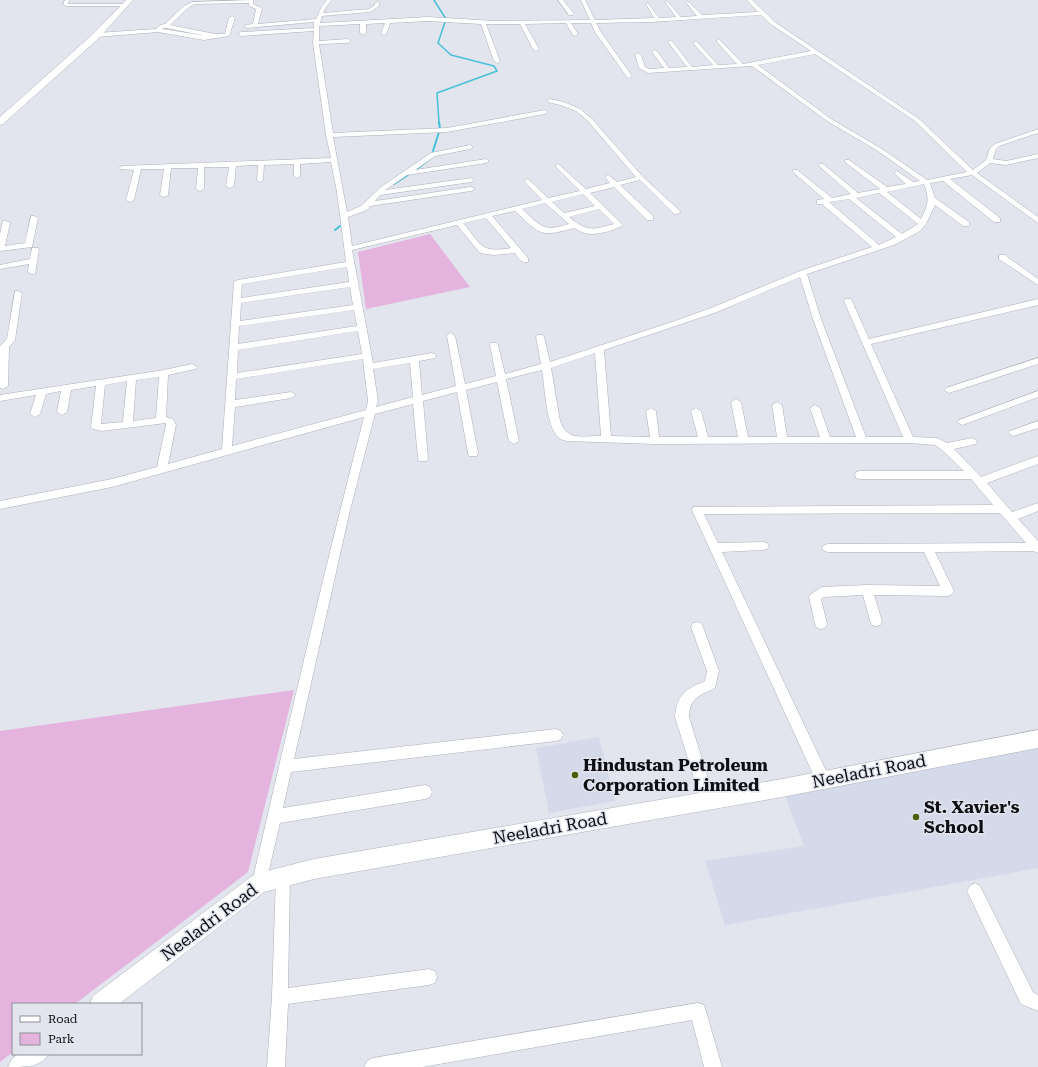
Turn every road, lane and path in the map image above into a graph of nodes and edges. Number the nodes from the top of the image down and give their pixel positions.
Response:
1 (67, 0) edge
2 (251, 0) edge
3 (330, 0) edge
4 (560, 0) edge
5 (583, 0) edge
6 (749, 0) edge
7 (128, 2) edge
8 (667, 2) dead end
9 (688, 2) dead end
10 (377, 3) dead end
11 (648, 4) dead end
12 (762, 13) junction
13 (571, 14) dead end
14 (701, 17) junction
15 (232, 18) dead end
16 (679, 18) junction
17 (657, 19) junction
18 (592, 20) junction
19 (388, 21) junction
20 (567, 21) junction
21 (318, 22) junction
22 (364, 22) junction
23 (521, 22) junction
24 (484, 23) junction
25 (255, 25) junction
26 (166, 26) junction
27 (247, 26) dead end
28 (158, 30) junction
29 (363, 33) dead end
30 (384, 33) dead end
31 (241, 34) dead end
32 (576, 34) dead end
33 (97, 35) junction
34 (215, 36) junction
35 (348, 40) dead end
36 (719, 41) dead end
37 (671, 42) dead end
38 (316, 43) junction
39 (696, 43) dead end
40 (536, 49) dead end
41 (655, 52) dead end
42 (816, 52) junction
43 (638, 54) dead end
44 (498, 61) dead end
45 (753, 64) junction
46 (741, 65) junction
47 (717, 67) junction
48 (692, 69) junction
49 (668, 70) junction
50 (629, 76) dead end
51 (550, 101) dead end
52 (538, 106) dead end
53 (514, 111) dead end
54 (545, 112) junction
55 (488, 115) dead end
56 (521, 116) junction
57 (552, 118) dead end
58 (462, 120) dead end
59 (496, 121) junction
60 (0, 122) edge
61 (528, 123) dead end
62 (469, 126) junction
63 (503, 128) dead end
64 (454, 129) junction
65 (1038, 131) edge
66 (476, 134) dead end
67 (329, 135) junction
68 (460, 136) dead end
69 (470, 147) dead end
70 (1036, 158) edge
71 (334, 160) junction
72 (486, 161) dead end
73 (847, 161) dead end
74 (990, 161) junction
75 (297, 162) junction
76 (261, 164) junction
77 (233, 165) junction
78 (821, 165) dead end
79 (201, 166) junction
80 (558, 166) dead end
81 (138, 167) junction
82 (168, 167) junction
83 (122, 168) dead end
84 (795, 171) dead end
85 (404, 173) junction
86 (897, 173) dead end
87 (973, 173) junction
88 (297, 176) dead end
89 (608, 177) dead end
90 (641, 178) junction
91 (945, 179) junction
92 (260, 180) dead end
93 (471, 180) dead end
94 (527, 181) dead end
95 (926, 182) junction
96 (615, 184) junction
97 (912, 185) junction
98 (230, 186) dead end
99 (200, 189) dead end
100 (471, 189) dead end
101 (884, 191) junction
102 (584, 192) junction
103 (380, 193) junction
104 (164, 195) dead end
105 (854, 196) junction
106 (932, 199) junction
107 (130, 200) dead end
108 (548, 202) junction
109 (825, 202) junction
110 (368, 203) junction
111 (600, 207) junction
112 (518, 209) junction
113 (677, 212) dead end
114 (343, 216) junction
115 (488, 216) junction
116 (563, 216) junction
117 (34, 218) dead end
118 (650, 218) dead end
119 (997, 220) dead end
120 (1038, 221) edge
121 (6, 223) dead end
122 (459, 223) junction
123 (922, 224) junction
124 (966, 224) dead end
125 (575, 225) junction
126 (901, 238) junction
127 (877, 247) junction
128 (348, 249) junction
129 (35, 250) dead end
130 (517, 250) junction
131 (1, 252) edge
132 (1002, 257) dead end
133 (525, 260) dead end
134 (34, 261) junction
135 (350, 264) junction
136 (0, 267) edge
137 (32, 272) dead end
138 (803, 274) junction
139 (1038, 283) edge
140 (354, 284) junction
141 (18, 293) dead end
142 (237, 301) junction
143 (848, 301) dead end
144 (1038, 302) edge
145 (358, 307) junction
146 (236, 324) junction
147 (362, 328) junction
148 (451, 336) dead end
149 (540, 337) dead end
150 (867, 342) junction
151 (494, 345) dead end
152 (3, 348) edge
153 (233, 348) junction
154 (599, 349) junction
155 (367, 356) junction
156 (432, 356) dead end
157 (414, 359) junction
158 (1038, 362) edge
159 (546, 366) junction
160 (192, 367) dead end
161 (368, 367) junction
162 (164, 373) junction
163 (132, 377) junction
164 (231, 377) junction
165 (501, 378) junction
166 (101, 382) junction
167 (3, 386) dead end
168 (67, 387) junction
169 (461, 387) junction
170 (949, 390) dead end
171 (42, 392) junction
172 (1038, 394) edge
173 (291, 395) dead end
174 (0, 398) edge
175 (418, 399) junction
176 (736, 402) dead end
177 (230, 404) junction
178 (777, 405) dead end
179 (816, 408) dead end
180 (651, 411) dead end
181 (696, 411) dead end
182 (62, 412) dead end
183 (369, 412) junction
184 (35, 414) dead end
185 (161, 420) junction
186 (962, 422) dead end
187 (128, 424) junction
188 (1038, 424) edge
189 (1013, 433) dead end
190 (606, 440) junction
191 (782, 440) junction
192 (826, 440) junction
193 (862, 440) junction
194 (909, 440) junction
195 (514, 441) dead end
196 (655, 441) junction
197 (704, 441) junction
198 (744, 441) junction
199 (972, 442) dead end
200 (946, 447) junction
201 (227, 450) junction
202 (473, 453) dead end
203 (423, 458) dead end
204 (1038, 460) edge
205 (162, 469) junction
206 (860, 475) dead end
207 (976, 478) junction
208 (0, 505) edge
209 (1038, 506) edge
210 (1006, 513) junction
211 (763, 546) dead end
212 (927, 547) junction
213 (715, 548) junction
214 (828, 548) dead end
215 (1037, 548) edge
216 (867, 590) junction
217 (876, 621) dead end
218 (821, 624) dead end
219 (697, 626) dead end
220 (556, 736) dead end
221 (1038, 739) edge
222 (286, 766) junction
223 (823, 780) junction
224 (425, 792) dead end
225 (708, 801) junction
226 (274, 817) junction
227 (283, 877) junction
228 (259, 883) junction
229 (975, 891) dead end
230 (429, 976) dead end
231 (280, 996) junction
232 (102, 1003) edge
233 (1038, 1003) edge
234 (36, 1055) edge
235 (20, 1067) edge
236 (276, 1067) edge
237 (373, 1067) edge
238 (713, 1067) edge

1 - 7 street
2 - 25 street
2 - 26 street
3 - 21 street
4 - 13 street
5 - 18 street
6 - 12 street
7 - 33 main road
8 - 16 street
9 - 14 street
10 - 21 street
11 - 17 street
12 - 14 street
12 - 42 street
14 - 16 street
15 - 34 street
16 - 17 street
17 - 18 street
18 - 20 street
18 - 50 street
19 - 22 street
19 - 24 street
19 - 30 street
20 - 23 street
20 - 32 street
21 - 22 street
21 - 25 street
21 - 31 street
21 - 38 street
22 - 29 street
23 - 24 street
23 - 40 street
24 - 44 street
25 - 27 street
26 - 28 street
26 - 34 street
28 - 33 street
28 - 34 street
33 - 60 main road
35 - 38 street
36 - 46 street
37 - 48 street
38 - 67 street
39 - 47 street
41 - 49 street
42 - 45 street
42 - 87 street
43 - 49 street
45 - 46 street
45 - 95 street
46 - 47 street
47 - 48 street
48 - 49 street
51 - 90 street
52 - 54 street
53 - 56 street
54 - 56 street
54 - 57 street
55 - 59 street
56 - 59 street
56 - 61 street
58 - 62 street
59 - 62 street
59 - 63 street
62 - 64 street
62 - 66 street
64 - 67 street
64 - 68 street
65 - 74 street
67 - 71 street
69 - 85 street
70 - 74 street
71 - 75 street
71 - 114 street
72 - 85 street
73 - 101 street
74 - 87 street
75 - 76 street
75 - 88 street
76 - 77 street
76 - 92 street
77 - 79 street
77 - 98 street
78 - 105 street
79 - 82 street
79 - 99 street
80 - 102 street
81 - 82 street
81 - 83 street
81 - 107 street
82 - 104 street
84 - 109 street
85 - 103 street
86 - 97 street
87 - 91 street
87 - 120 street
89 - 96 street
90 - 96 street
90 - 113 street
91 - 95 street
91 - 119 street
93 - 103 street
94 - 108 street
95 - 97 street
95 - 106 street
96 - 102 street
96 - 118 street
97 - 101 street
100 - 110 street
101 - 105 street
101 - 123 street
102 - 108 street
102 - 111 street
103 - 110 street
105 - 109 street
105 - 126 street
106 - 123 street
106 - 124 street
108 - 112 street
108 - 116 street
109 - 127 street
110 - 114 street
111 - 116 street
111 - 125 street
112 - 115 street
112 - 125 street
114 - 128 street
115 - 122 street
115 - 130 street
116 - 125 street
117 - 131 street
121 - 131 street
122 - 128 street
122 - 130 street
123 - 126 street
126 - 127 street
127 - 138 street
128 - 135 street
129 - 134 street
130 - 133 street
132 - 139 street
134 - 136 street
134 - 137 street
135 - 140 street
135 - 142 street
138 - 154 street
138 - 193 street
140 - 142 street
140 - 145 street
141 - 152 street
142 - 146 street
143 - 150 street
144 - 150 street
145 - 146 street
145 - 147 street
146 - 153 street
147 - 153 street
147 - 155 street
148 - 169 street
149 - 159 street
150 - 194 street
151 - 165 street
152 - 167 street
153 - 164 street
154 - 159 street
154 - 190 street
155 - 161 street
155 - 164 street
156 - 157 street
157 - 161 street
157 - 175 street
158 - 170 street
159 - 165 street
159 - 190 street
160 - 162 street
161 - 183 street
162 - 163 street
162 - 185 street
163 - 166 street
163 - 187 street
164 - 177 street
165 - 169 street
165 - 195 street
166 - 168 street
166 - 187 street
168 - 171 street
168 - 182 street
169 - 175 street
169 - 202 street
171 - 174 street
171 - 184 street
172 - 186 street
173 - 177 street
175 - 183 street
175 - 203 street
176 - 198 street
177 - 201 street
178 - 191 street
179 - 192 street
180 - 196 street
181 - 197 street
183 - 201 street
183 - 222 street
185 - 187 street
185 - 205 street
188 - 189 street
190 - 196 street
191 - 192 street
191 - 198 street
192 - 193 street
193 - 194 street
194 - 200 street
196 - 197 street
197 - 198 street
199 - 200 street
200 - 207 street
201 - 205 street
204 - 207 street
205 - 208 street
206 - 207 street
207 - 210 street
209 - 210 street
210 - 213 street
210 - 215 street
211 - 213 street
212 - 214 street
212 - 215 street
212 - 216 street
213 - 223 street
216 - 217 street
216 - 218 street
219 - 225 street
220 - 222 street
221 - 223 main road, Neeladri Road
222 - 226 street
223 - 225 main road, Neeladri Road
224 - 226 street
225 - 227 main road, Neeladri Road
226 - 228 street
227 - 228 main road, Neeladri Road
227 - 231 street
228 - 232 main road, Neeladri Road
229 - 233 street
230 - 231 street
231 - 236 street
234 - 235 main road
237 - 238 street

